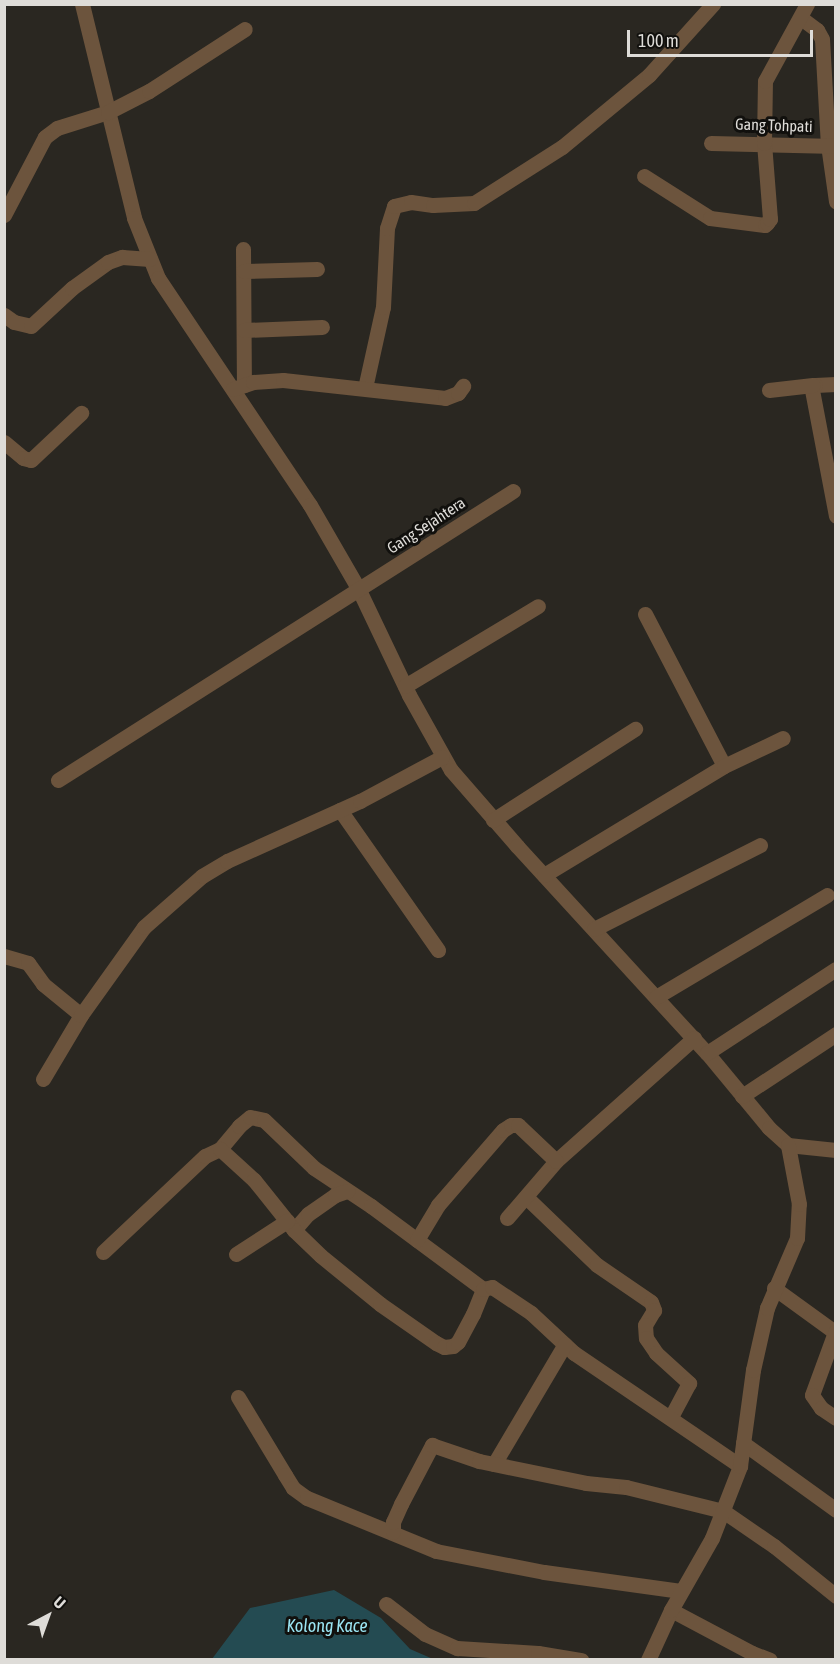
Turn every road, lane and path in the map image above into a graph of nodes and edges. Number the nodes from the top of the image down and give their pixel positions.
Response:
1 (82, 4) edge
2 (713, 4) edge
3 (804, 11) edge
4 (245, 29) dead end
5 (108, 112) junction
6 (711, 143) dead end
7 (764, 143) junction
8 (832, 146) edge
9 (644, 176) dead end
10 (836, 201) edge
11 (4, 215) edge
12 (243, 249) dead end
13 (150, 259) junction
14 (317, 269) dead end
15 (244, 271) junction
16 (4, 315) edge
17 (322, 327) dead end
18 (244, 330) junction
19 (836, 384) edge
20 (463, 386) dead end
21 (813, 386) junction
22 (239, 387) junction
23 (365, 388) junction
24 (770, 390) dead end
25 (81, 412) dead end
26 (4, 442) edge
27 (513, 490) dead end
28 (836, 516) edge
29 (359, 590) junction
30 (538, 606) dead end
31 (645, 614) dead end
32 (405, 687) junction
33 (635, 729) dead end
34 (783, 738) dead end
35 (442, 757) junction
36 (724, 766) junction
37 (58, 780) dead end
38 (340, 810) junction
39 (493, 820) junction
40 (760, 845) dead end
41 (544, 875) junction
42 (827, 895) dead end
43 (594, 929) junction
44 (438, 950) dead end
45 (4, 956) edge
46 (836, 969) edge
47 (656, 998) junction
48 (81, 1015) junction
49 (836, 1034) edge
50 (694, 1038) junction
51 (707, 1053) junction
52 (43, 1079) dead end
53 (742, 1096) junction
54 (788, 1145) junction
55 (220, 1149) junction
56 (836, 1150) edge
57 (556, 1161) junction
58 (347, 1191) junction
59 (526, 1197) junction
60 (507, 1218) dead end
61 (291, 1226) junction
62 (417, 1240) junction
63 (103, 1251) dead end
64 (236, 1254) dead end
65 (774, 1288) junction
66 (483, 1289) junction
67 (835, 1332) edge
68 (565, 1344) junction
69 (238, 1397) dead end
70 (670, 1417) junction
71 (836, 1418) edge
72 (743, 1443) junction
73 (494, 1464) junction
74 (740, 1466) junction
75 (836, 1510) edge
76 (723, 1511) junction
77 (393, 1532) junction
78 (681, 1591) junction
79 (836, 1596) edge
80 (386, 1604) dead end
81 (671, 1610) junction
82 (581, 1659) edge
83 (648, 1659) edge
84 (770, 1659) edge

1 - 5 street
2 - 23 street
3 - 7 street
3 - 8 street
4 - 5 street
5 - 11 street
5 - 13 street
6 - 7 street, Gang Tohpati
7 - 8 street, Gang Tohpati
7 - 9 street
8 - 10 street
12 - 15 street
13 - 16 street
13 - 22 street
14 - 15 street
15 - 18 street
17 - 18 street
18 - 22 street
19 - 21 street
20 - 23 street
21 - 24 street
21 - 28 street
22 - 23 street
22 - 29 street
25 - 26 street
27 - 29 street, Gang Sejahtera
29 - 32 street
29 - 37 street, Gang Sejahtera
30 - 32 street
31 - 36 street
32 - 35 street
33 - 39 street
34 - 36 street
35 - 38 street
35 - 39 street
36 - 41 street
38 - 44 street
38 - 48 street
39 - 41 street
40 - 43 street
41 - 43 street
42 - 47 street
43 - 47 street
45 - 48 street
46 - 51 street
47 - 50 street
48 - 52 street
49 - 53 street
50 - 51 street
50 - 57 street
51 - 53 street
53 - 54 street
54 - 56 street
54 - 65 street
55 - 58 street
55 - 61 street
55 - 63 street
57 - 59 street
57 - 62 street
58 - 61 street
58 - 62 street
59 - 60 street
59 - 70 street
61 - 64 street
61 - 66 street
62 - 66 street
65 - 67 street
65 - 72 street
66 - 68 street
67 - 71 street
68 - 70 street
68 - 73 street
69 - 77 street
70 - 74 street
72 - 74 street
72 - 75 street
73 - 76 street
73 - 77 street
74 - 76 street
76 - 78 street
76 - 79 street
77 - 78 street
78 - 81 street
80 - 82 street
81 - 83 street
81 - 84 street

